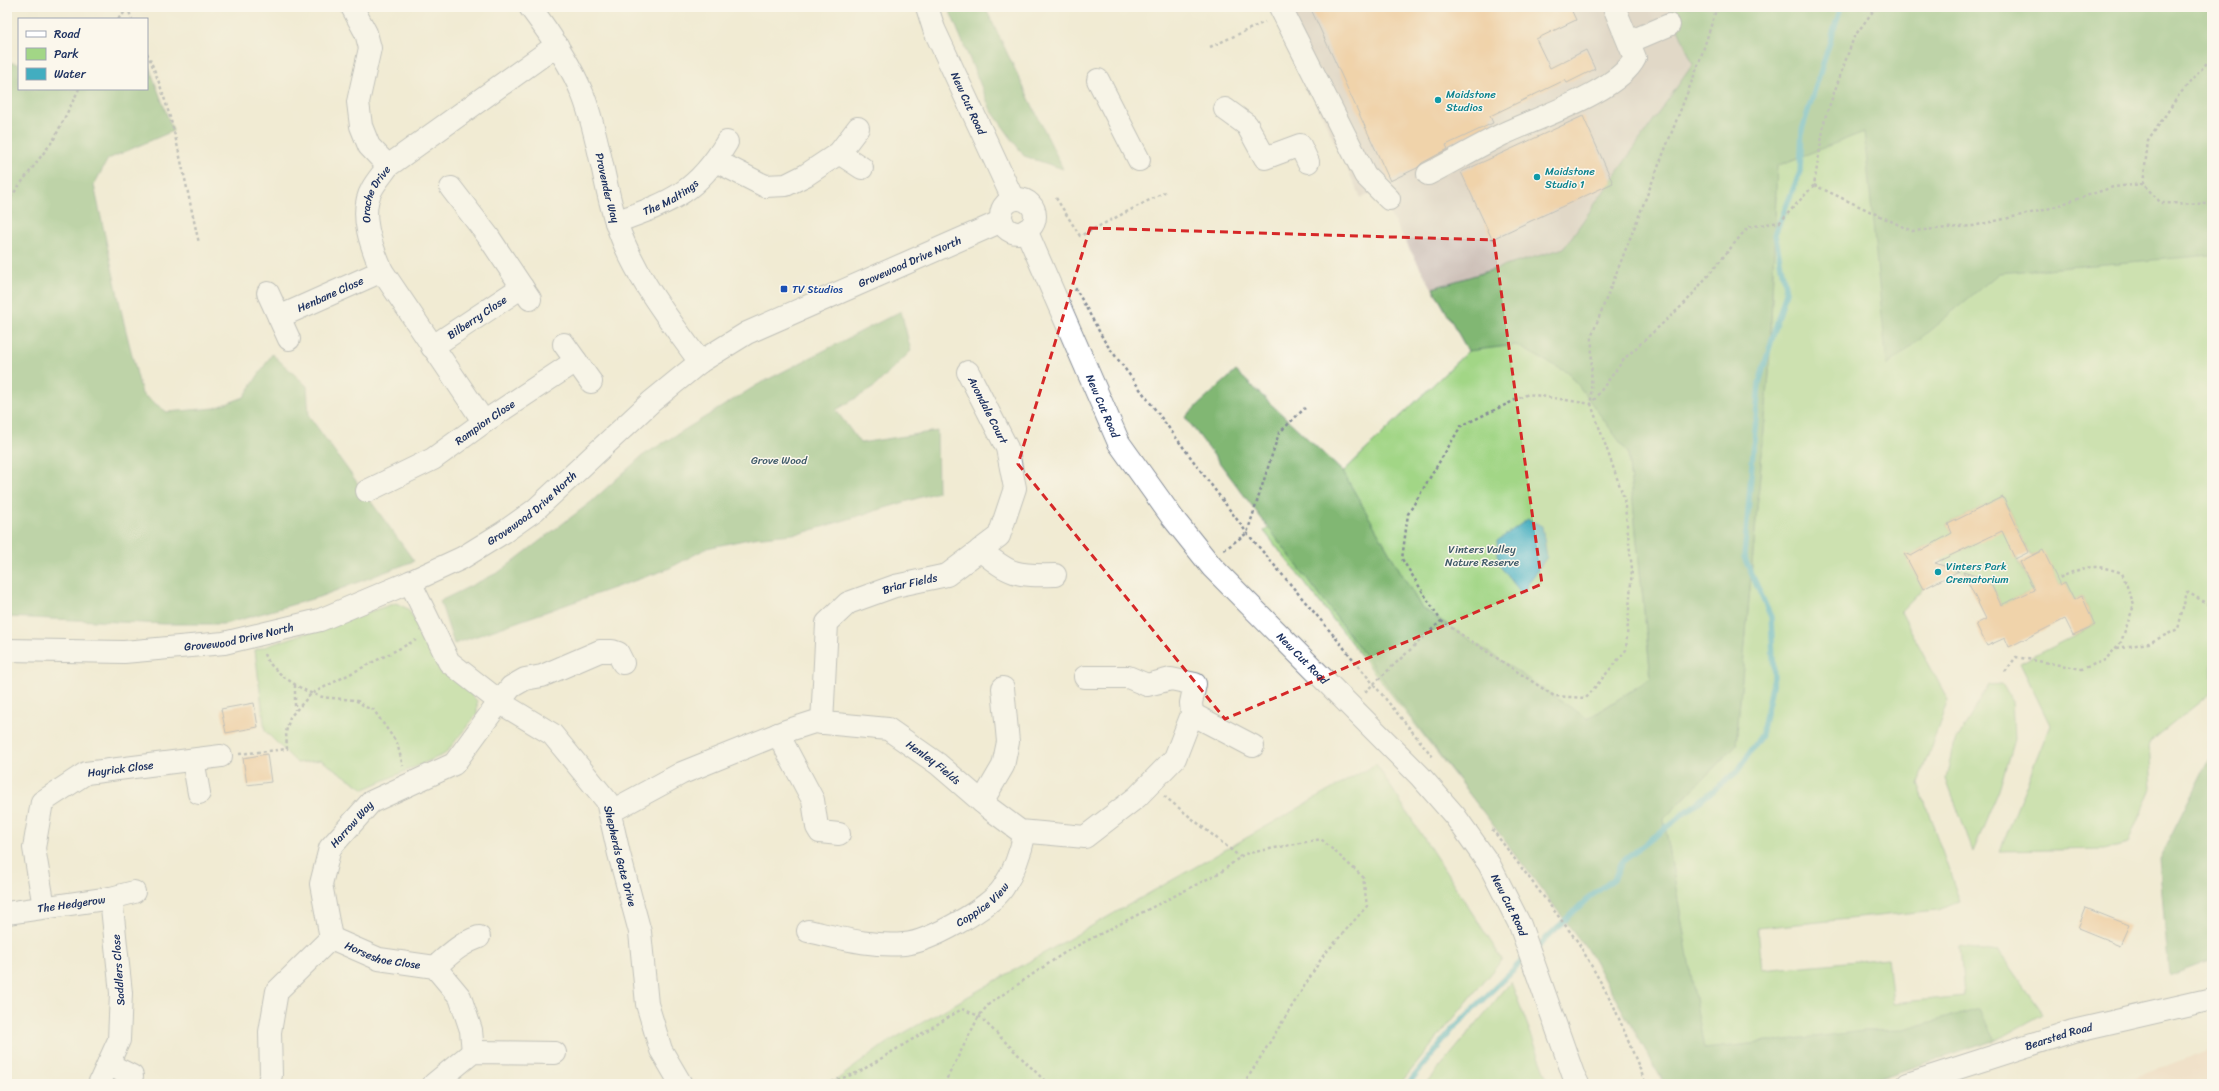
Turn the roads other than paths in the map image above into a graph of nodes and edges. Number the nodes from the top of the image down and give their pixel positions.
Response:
1 (352, 7) edge
2 (530, 7) edge
3 (927, 7) edge
4 (1614, 7) edge
5 (1281, 10) edge
6 (1669, 25) dead end
7 (1629, 42) junction
8 (557, 45) junction
9 (1098, 80) dead end
10 (1225, 109) dead end
11 (858, 128) dead end
12 (727, 142) dead end
13 (839, 153) junction
14 (1139, 160) dead end
15 (716, 161) junction
16 (1308, 162) dead end
17 (388, 166) junction
18 (862, 168) dead end
19 (1428, 174) dead end
20 (452, 188) dead end
21 (1013, 199) junction
22 (1389, 199) dead end
23 (1002, 221) junction
24 (616, 222) junction
25 (1026, 230) junction
26 (382, 271) junction
27 (268, 293) dead end
28 (280, 318) junction
29 (289, 339) dead end
30 (432, 347) junction
31 (700, 362) junction
32 (968, 372) dead end
33 (591, 382) dead end
34 (484, 422) junction
35 (1007, 448) joint
36 (366, 491) dead end
37 (980, 550) junction
38 (1055, 575) dead end
39 (410, 582) junction
40 (7, 650) edge
41 (623, 664) dead end
42 (1085, 677) dead end
43 (1003, 688) dead end
44 (500, 701) junction
45 (1192, 708) junction
46 (822, 723) junction
47 (778, 734) junction
48 (1254, 746) dead end
49 (221, 756) road end
50 (193, 760) junction
51 (199, 793) dead end
52 (982, 802) junction
53 (610, 812) junction
54 (1025, 832) junction
55 (839, 834) dead end
56 (134, 892) dead end
57 (111, 898) junction
58 (44, 907) junction
59 (7, 913) edge
60 (808, 931) dead end
61 (479, 937) dead end
62 (331, 938) junction
63 (435, 967) junction
64 (2212, 999) edge
65 (473, 1052) junction
66 (555, 1053) dead end
67 (108, 1064) junction
68 (132, 1076) dead end
69 (99, 1084) edge
70 (268, 1084) edge
71 (434, 1084) edge
72 (681, 1084) edge
73 (1578, 1084) edge
74 (1908, 1084) edge

1 - 17 street
2 - 8 street, Provender Way
3 - 21 street, New Cut Road
4 - 7 street
5 - 22 street
6 - 7 street
7 - 19 street
8 - 17 street, Orache Drive
8 - 24 street, Provender Way
9 - 14 street
10 - 16 street
11 - 13 street
12 - 15 street, The Maltings
13 - 15 street
13 - 18 street
15 - 24 street, The Maltings
17 - 26 street, Orache Drive
20 - 30 street, Bilberry Close
21 - 23 street
21 - 25 street
23 - 25 street
23 - 31 street, Grovewood Drive North
24 - 31 street, Provender Way
25 - 73 street, New Cut Road
26 - 28 street, Henbane Close
26 - 30 street, Orache Drive
27 - 28 street
28 - 29 street
30 - 34 street, Orache Drive
31 - 39 street, Grovewood Drive North
32 - 35 street, Avondale Court
33 - 34 street, Rampion Close
34 - 36 street, Rampion Close
35 - 37 street, Briar Fields
37 - 38 street
37 - 46 street, Briar Fields
39 - 40 street, Grovewood Drive North
39 - 44 street, Shepherds Gate Drive
41 - 44 street, Harrow Way
42 - 45 street, Henley Fields
43 - 52 street
44 - 53 street, Shepherds Gate Drive
44 - 62 street, Harrow Way
45 - 48 street
45 - 54 street, Henley Fields
46 - 47 street, Henley Fields
46 - 52 street, Henley Fields
47 - 53 street, Henley Fields
47 - 55 street
49 - 50 street, Hayrick Close
50 - 51 street
50 - 58 street, Hayrick Close
52 - 54 street, Henley Fields
53 - 72 street, Shepherds Gate Drive
54 - 60 street, Coppice View
56 - 57 street, The Hedgerow
57 - 58 street, The Hedgerow
57 - 67 street, Saddlers Close
58 - 59 street, The Hedgerow
61 - 63 street, Horseshoe Close
62 - 63 street, Horseshoe Close
62 - 70 street
63 - 65 street, Horseshoe Close
64 - 74 street, Bearsted Road
65 - 66 street
65 - 71 street
67 - 68 street
67 - 69 street, Saddlers Close

